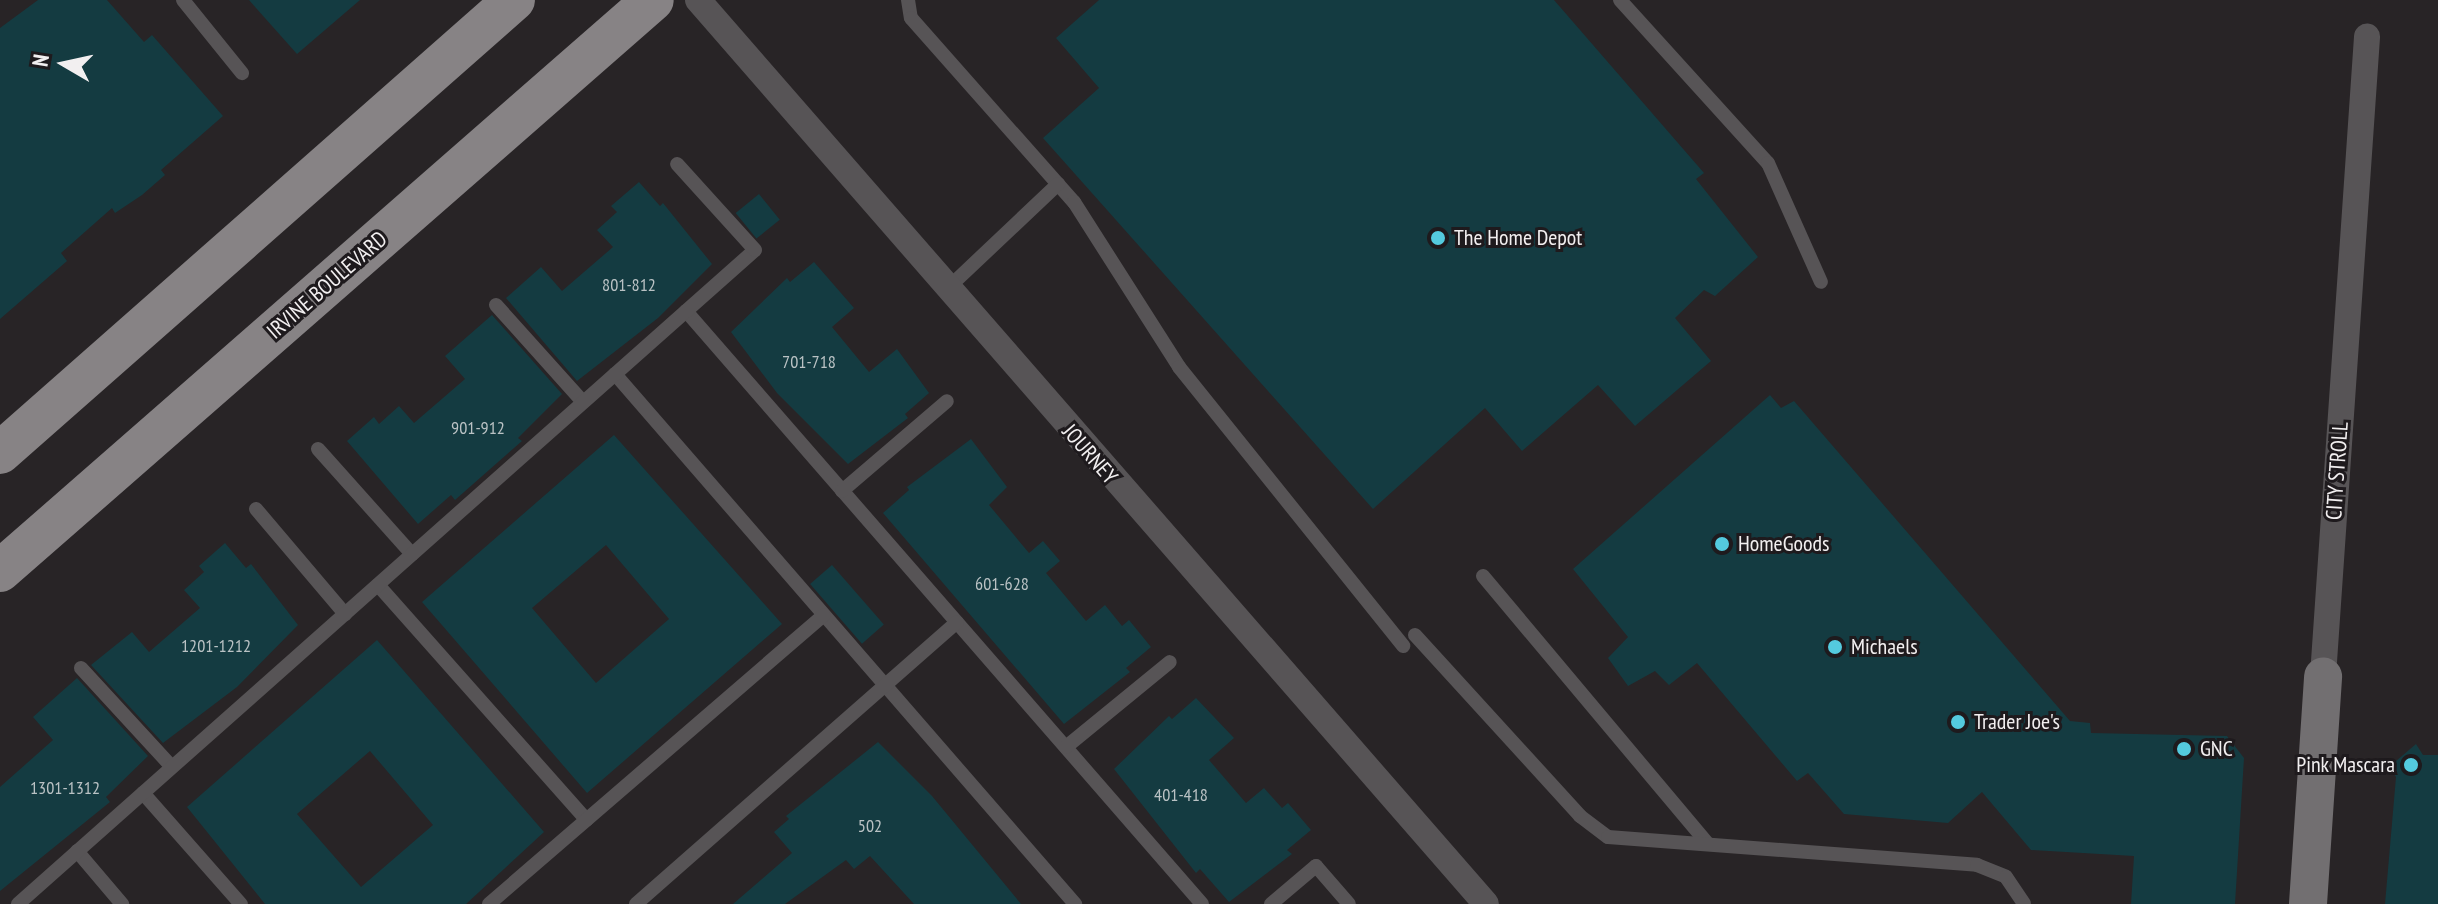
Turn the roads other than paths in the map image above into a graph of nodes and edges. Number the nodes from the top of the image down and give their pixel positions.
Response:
1 (183, 0) edge
2 (514, 0) edge
3 (653, 0) edge
4 (698, 0) edge
5 (908, 0) edge
6 (1620, 0) edge
7 (2367, 37) dead end
8 (242, 73) dead end
9 (677, 164) dead end
10 (1058, 184) junction
11 (1821, 282) dead end
12 (947, 289) junction
13 (496, 305) dead end
14 (686, 311) junction
15 (615, 374) junction
16 (947, 401) dead end
17 (583, 402) junction
18 (318, 449) dead end
19 (0, 453) edge
20 (842, 491) junction
21 (256, 509) dead end
22 (412, 554) junction
23 (0, 571) edge
24 (1483, 576) dead end
25 (378, 585) junction
26 (345, 614) junction
27 (824, 615) junction
28 (957, 622) junction
29 (1415, 635) dead end
30 (1403, 646) dead end
31 (1170, 662) dead end
32 (81, 668) dead end
33 (2323, 676) joint
34 (885, 685) junction
35 (1066, 747) junction
36 (172, 767) junction
37 (143, 793) junction
38 (587, 820) junction
39 (1708, 844) junction
40 (77, 851) junction
41 (18, 904) edge
42 (122, 904) edge
43 (241, 904) edge
44 (489, 904) edge
45 (636, 904) edge
46 (1075, 904) edge
47 (1202, 904) edge
48 (1271, 904) edge
49 (1349, 904) edge
50 (1486, 904) edge
51 (2024, 904) edge
52 (2308, 904) edge

1 - 8 lane
2 - 19 main road
3 - 23 main road, IRVINE BOULEVARD
4 - 12 street, JOURNEY
5 - 10 lane
6 - 11 lane
7 - 33 street, CITY STROLL
9 - 14 lane
10 - 12 lane
10 - 30 lane
12 - 50 street, JOURNEY
13 - 17 lane
14 - 15 lane
14 - 20 lane
15 - 17 lane
15 - 27 lane
16 - 20 lane
17 - 22 lane
18 - 22 lane
20 - 28 lane
21 - 26 lane
22 - 25 lane
24 - 39 lane
25 - 26 lane
25 - 38 lane
26 - 36 lane
27 - 34 lane
27 - 38 lane
28 - 34 lane
28 - 35 lane
29 - 39 lane
31 - 35 lane
32 - 36 lane
33 - 52 street, CITY STROLL
34 - 45 lane
34 - 46 lane
35 - 47 lane
36 - 37 lane
37 - 40 lane
37 - 43 lane
38 - 44 lane
39 - 51 lane
40 - 41 lane
40 - 42 lane
48 - 49 lane

